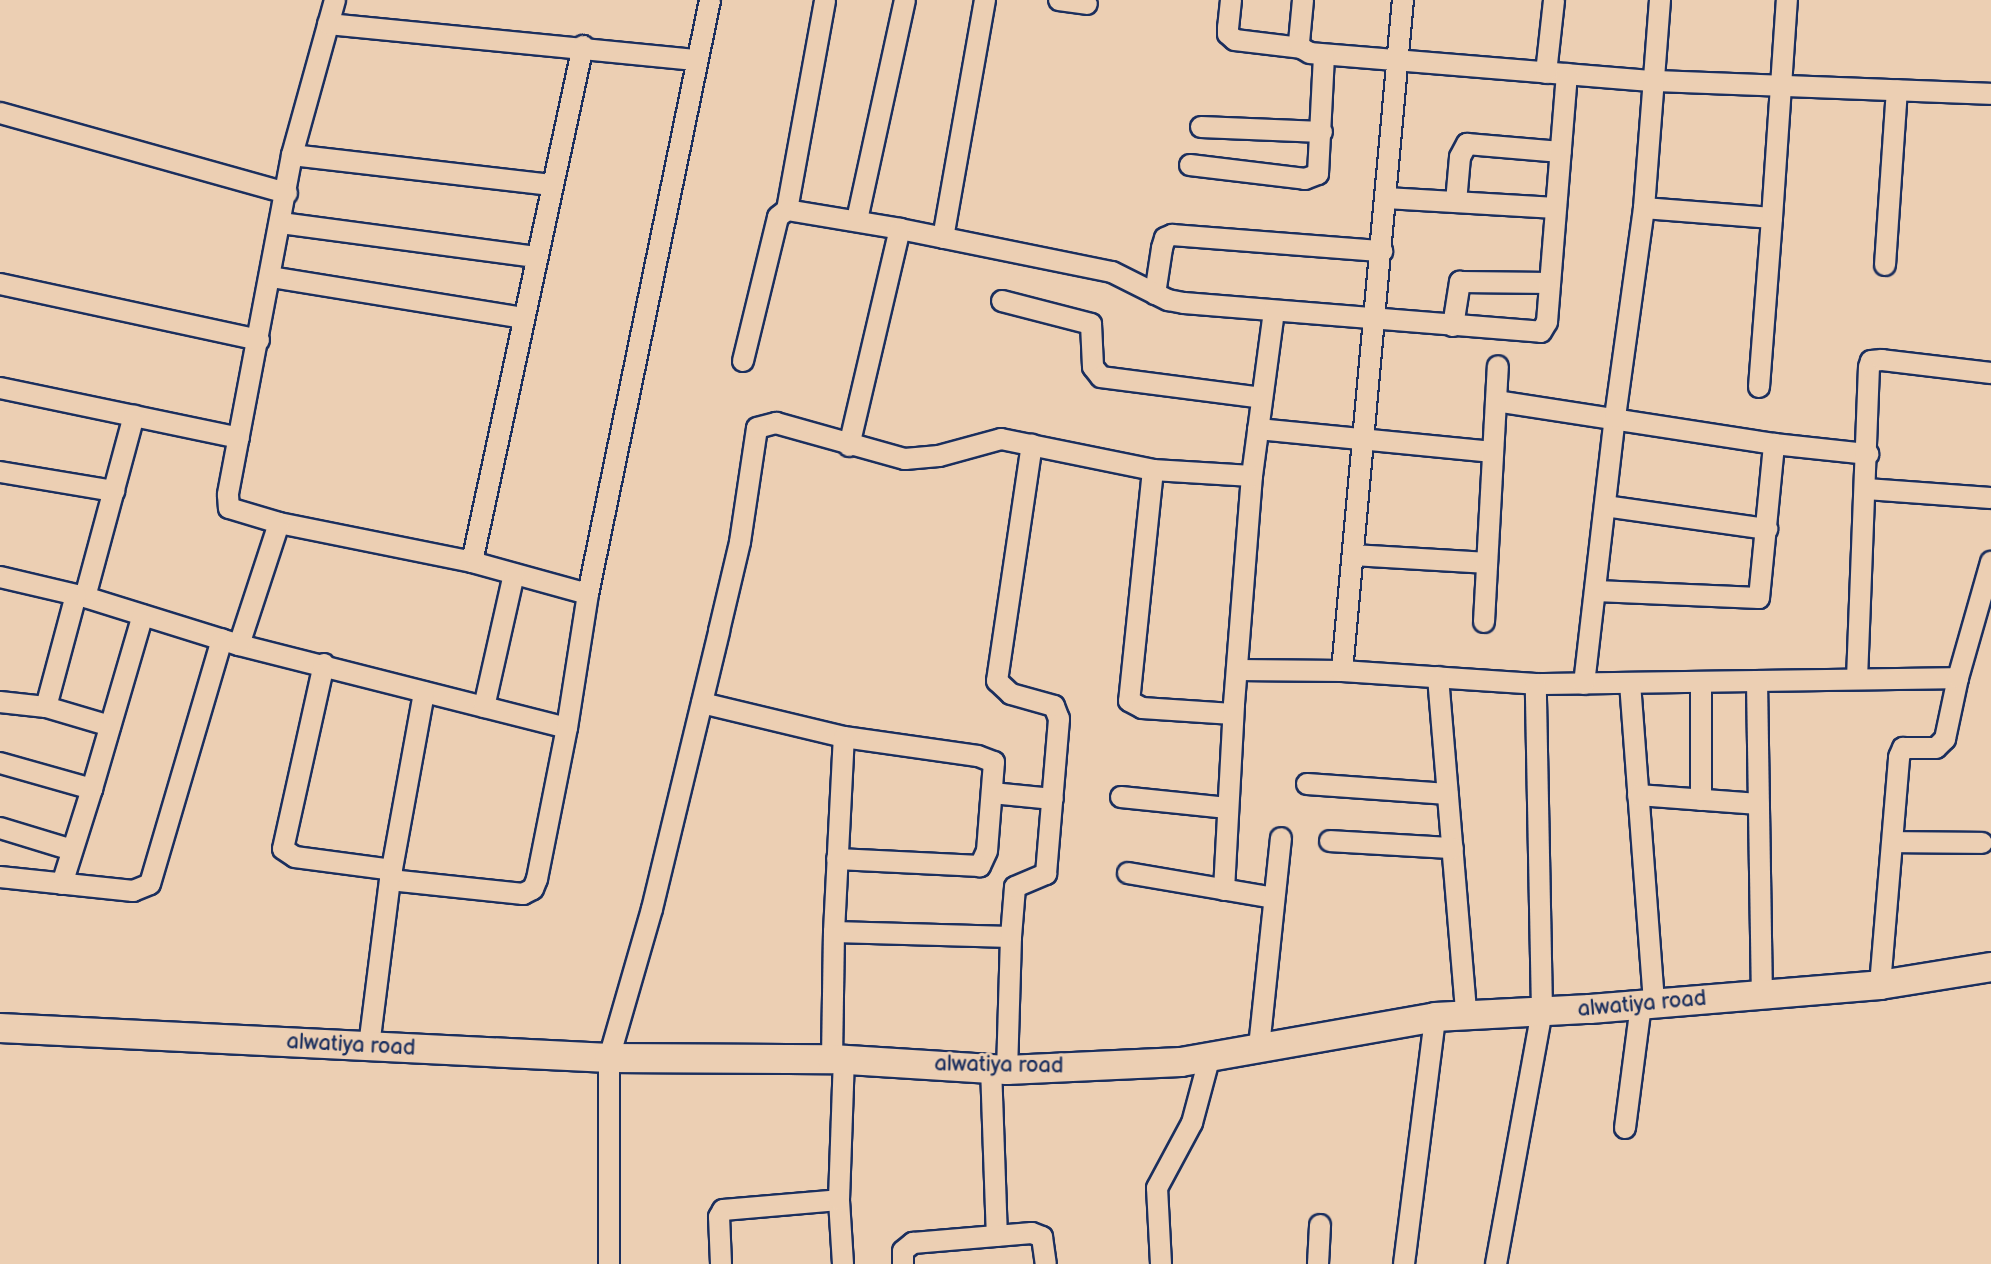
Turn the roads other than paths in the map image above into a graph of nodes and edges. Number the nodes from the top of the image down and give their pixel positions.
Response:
1 (335, 0) edge
2 (710, 0) edge
3 (825, 0) edge
4 (905, 0) edge
5 (985, 0) edge
6 (1059, 0) edge
7 (1231, 0) edge
8 (1303, 0) edge
9 (1403, 0) edge
10 (1554, 0) edge
11 (1660, 0) edge
12 (1787, 0) edge
13 (1087, 4) dead end
14 (328, 24) junction
15 (583, 46) junction
16 (1301, 48) junction
17 (1324, 55) junction
18 (695, 60) junction
19 (1397, 62) junction
20 (1556, 73) junction
21 (1653, 81) junction
22 (1783, 85) junction
23 (1897, 90) junction
24 (1991, 94) edge
25 (0, 113) edge
26 (1201, 127) dead end
27 (1322, 132) junction
28 (1561, 152) junction
29 (292, 155) junction
30 (1190, 165) dead end
31 (551, 185) junction
32 (287, 193) junction
33 (1386, 198) junction
34 (1456, 202) junction
35 (1556, 208) junction
36 (1644, 208) junction
37 (787, 210) junction
38 (1772, 218) junction
39 (857, 220) junction
40 (281, 223) junction
41 (900, 229) junction
42 (943, 238) junction
43 (1382, 251) junction
44 (536, 257) junction
45 (1885, 265) dead end
46 (271, 277) junction
47 (1550, 283) junction
48 (0, 284) edge
49 (1155, 294) junction
50 (1002, 301) dead end
51 (1274, 311) junction
52 (523, 318) junction
53 (1376, 318) junction
54 (1453, 326) junction
55 (259, 340) junction
56 (743, 361) dead end
57 (1498, 366) dead end
58 (1991, 373) edge
59 (1759, 387) dead end
60 (0, 388) edge
61 (1262, 398) junction
62 (1496, 401) junction
63 (134, 415) junction
64 (1615, 417) junction
65 (1258, 429) junction
66 (239, 438) junction
67 (1365, 439) junction
68 (1774, 444) junction
69 (1032, 445) junction
70 (849, 446) junction
71 (1493, 452) junction
72 (1868, 454) junction
73 (1153, 470) junction
74 (0, 472) edge
75 (1252, 476) junction
76 (1866, 489) junction
77 (114, 491) junction
78 (1991, 498) edge
79 (1605, 506) junction
80 (279, 523) junction
81 (1767, 529) junction
82 (1354, 555) junction
83 (472, 562) junction
84 (1991, 562) edge
85 (1487, 563) junction
86 (514, 574) junction
87 (0, 577) edge
88 (1596, 591) junction
89 (588, 594) junction
90 (80, 596) junction
91 (143, 615) junction
92 (1484, 622) dead end
93 (230, 642) junction
94 (324, 664) junction
95 (1237, 670) junction
96 (1342, 671) junction
97 (1438, 677) junction
98 (1958, 678) junction
99 (1857, 679) junction
100 (1757, 681) junction
101 (1701, 682) junction
102 (1630, 683) junction
103 (1536, 684) junction
104 (1584, 684) junction
105 (424, 692) junction
106 (0, 702) edge
107 (702, 703) junction
108 (46, 707) junction
109 (484, 707) junction
110 (1233, 714) junction
111 (110, 726) junction
112 (567, 728) junction
113 (844, 737) junction
114 (0, 763) edge
115 (1307, 784) dead end
116 (92, 789) junction
117 (992, 793) junction
118 (1448, 794) junction
119 (1638, 795) junction
120 (1121, 797) dead end
121 (1053, 799) junction
122 (1701, 800) junction
123 (1759, 804) junction
124 (1227, 808) junction
125 (0, 828) edge
126 (1281, 838) dead end
127 (1330, 841) dead end
128 (1893, 842) junction
129 (1982, 843) dead end
130 (1453, 848) junction
131 (72, 850) junction
132 (837, 859) junction
133 (1128, 873) dead end
134 (391, 875) junction
135 (0, 877) edge
136 (62, 884) junction
137 (1224, 890) junction
138 (1274, 898) junction
139 (834, 932) junction
140 (1011, 937) junction
141 (1991, 967) edge
142 (1880, 985) junction
143 (1762, 994) junction
144 (1647, 1004) junction
145 (1542, 1011) junction
146 (1466, 1013) junction
147 (1435, 1017) junction
148 (0, 1028) edge
149 (369, 1046) junction
150 (1259, 1047) junction
151 (1210, 1056) junction
152 (609, 1058) junction
153 (838, 1060) junction
154 (999, 1068) junction
155 (1625, 1128) dead end
156 (839, 1200) junction
157 (1320, 1225) dead end
158 (997, 1236) junction
159 (609, 1264) edge
160 (721, 1264) edge
161 (843, 1264) edge
162 (903, 1264) edge
163 (1046, 1264) edge
164 (1161, 1264) edge
165 (1318, 1264) edge
166 (1404, 1264) edge
167 (1496, 1264) edge

1 - 14 street
2 - 18 street
3 - 37 street
4 - 39 street
5 - 42 street
6 - 13 street
7 - 16 street
8 - 16 street
9 - 19 street
10 - 20 street
11 - 21 street
12 - 22 street
14 - 15 street
14 - 29 street
15 - 18 street
15 - 31 street
16 - 17 street
17 - 19 street
17 - 27 street
18 - 89 street
19 - 20 street
19 - 33 street
20 - 21 street
20 - 28 street
21 - 22 street
21 - 36 street
22 - 23 street
22 - 38 street
23 - 24 street
23 - 45 street
25 - 32 street
26 - 27 street
27 - 30 street
28 - 34 street
28 - 35 street
29 - 31 street
29 - 32 street
31 - 44 street
32 - 40 street
33 - 34 street
33 - 43 street
34 - 35 street
35 - 47 street
36 - 38 street
36 - 64 street
37 - 39 street
37 - 56 street
38 - 59 street
39 - 41 street
40 - 44 street
40 - 46 street
41 - 42 street
41 - 70 street
42 - 49 street
43 - 49 street
43 - 53 street
44 - 52 street
46 - 52 street
46 - 55 street
47 - 54 street
47 - 54 street
48 - 55 street
49 - 51 street
50 - 61 street
51 - 53 street
51 - 61 street
52 - 83 street
53 - 54 street
53 - 67 street
55 - 66 street
57 - 62 street
58 - 72 street
60 - 63 street
61 - 65 street
62 - 64 street
62 - 71 street
63 - 66 street
63 - 77 street
64 - 68 street
64 - 79 street
65 - 67 street
65 - 75 street
66 - 80 street
67 - 71 street
67 - 82 street
68 - 72 street
68 - 81 street
69 - 70 street
69 - 73 street
69 - 121 street
70 - 107 street
71 - 85 street
72 - 76 street
73 - 75 street
73 - 110 street
74 - 77 street
75 - 95 street
76 - 78 street
76 - 99 street
77 - 90 street
79 - 81 street
79 - 88 street
80 - 83 street
80 - 93 street
81 - 88 street
82 - 85 street
82 - 96 street
83 - 86 street
84 - 98 street
85 - 92 street
86 - 89 street
86 - 109 street
87 - 90 street
88 - 104 street
89 - 112 street
90 - 91 street
90 - 108 street
91 - 93 street
91 - 111 street
93 - 94 street
93 - 136 street
94 - 105 street
94 - 134 street
95 - 96 street
95 - 110 street
96 - 97 street
97 - 103 street
97 - 118 street
98 - 99 street
98 - 128 street
99 - 100 street
100 - 101 street
100 - 123 street
101 - 102 street
101 - 122 street
102 - 104 street
102 - 119 street
103 - 104 street
103 - 145 street
105 - 109 street
105 - 134 street
106 - 108 street
107 - 113 street
107 - 152 street
108 - 111 street
109 - 112 street
110 - 124 street
111 - 116 street
112 - 134 street
113 - 117 street
113 - 132 street
114 - 116 street
115 - 118 street
116 - 131 street
117 - 121 street
117 - 132 street
118 - 130 street
119 - 122 street
119 - 144 street
120 - 124 street
121 - 140 street
122 - 123 street
123 - 143 street
124 - 137 street
125 - 131 street
126 - 138 street
127 - 130 street
128 - 129 street
128 - 142 street
130 - 146 street
131 - 136 street
132 - 139 street
133 - 137 street
134 - 149 street
135 - 136 street
137 - 138 street
138 - 150 street
139 - 140 street
139 - 153 street
140 - 154 street
141 - 142 street, alwatiya road
142 - 143 street, alwatiya road
143 - 144 street, alwatiya road
144 - 145 street, alwatiya road
144 - 155 street
145 - 146 street, alwatiya road
145 - 167 street
146 - 147 street, alwatiya road
147 - 150 street, alwatiya road
147 - 166 street
148 - 149 street, alwatiya road
149 - 152 street, alwatiya road
150 - 151 street, alwatiya road
151 - 154 street, alwatiya road
151 - 164 street
152 - 153 street, alwatiya road
152 - 159 street
153 - 154 street, alwatiya road
153 - 156 street
154 - 158 street
156 - 160 street
156 - 161 street
157 - 165 street
158 - 162 street
158 - 163 street

